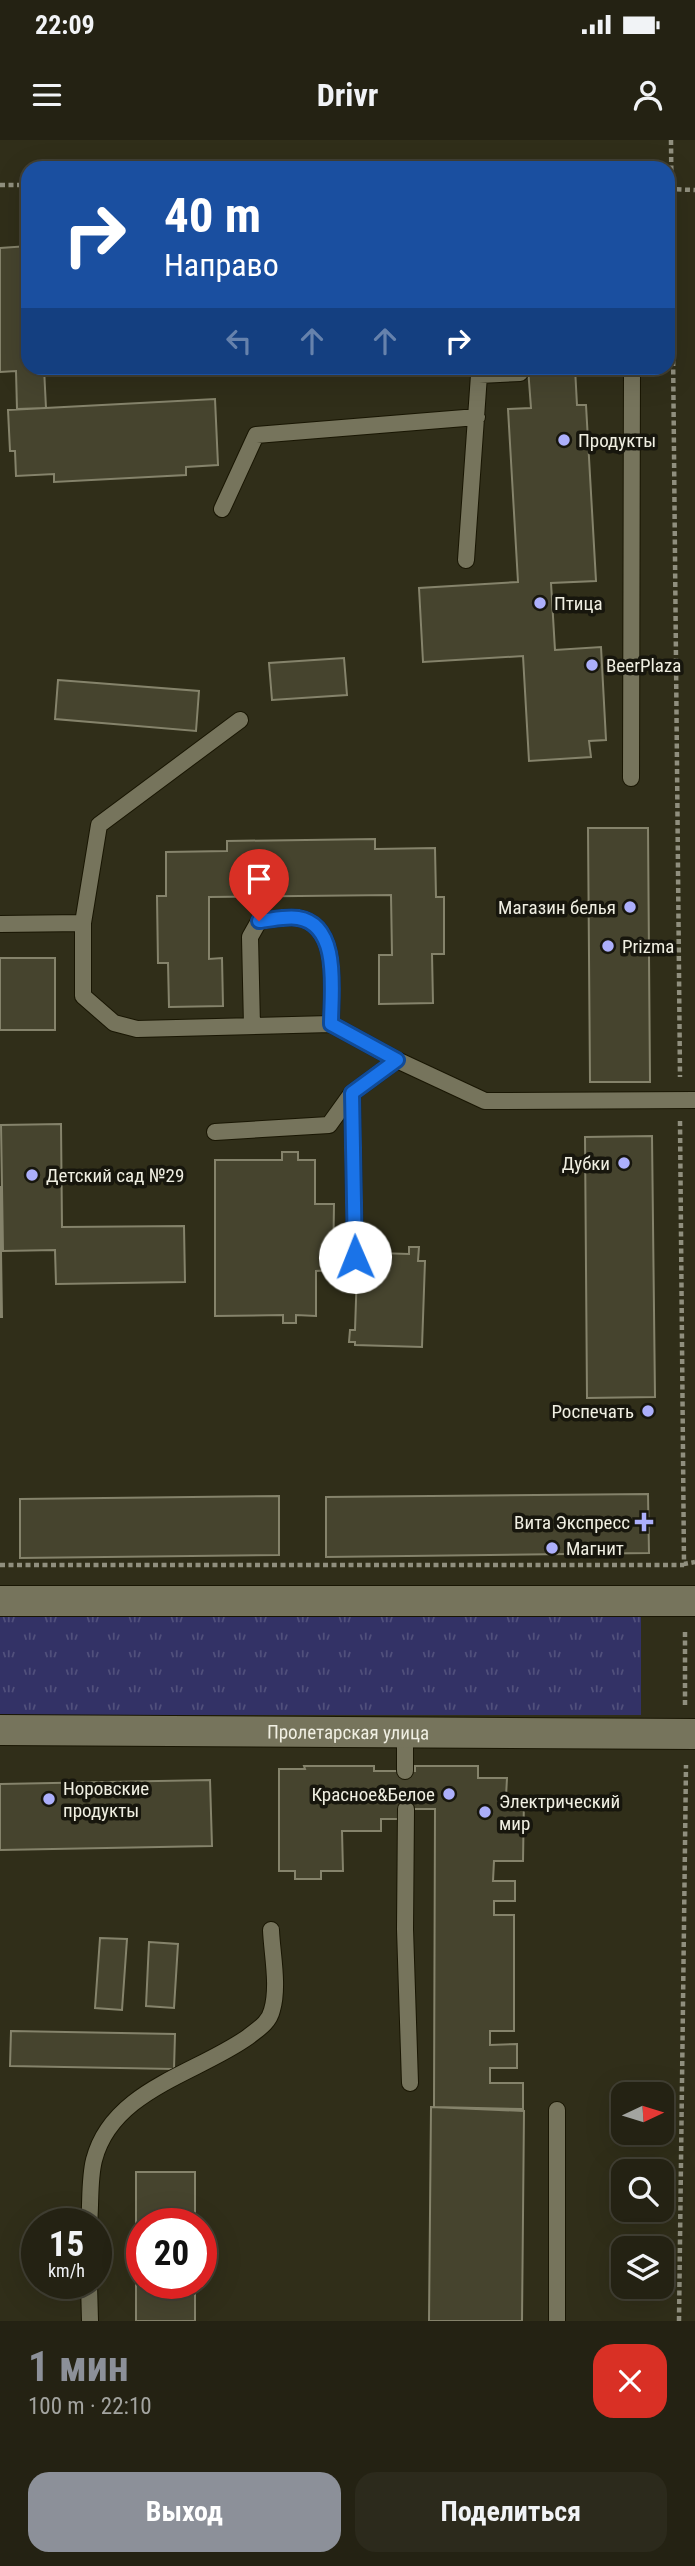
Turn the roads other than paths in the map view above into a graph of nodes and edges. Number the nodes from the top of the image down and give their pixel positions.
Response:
1 (479, 375) edge
2 (632, 375) edge
3 (477, 416) junction
4 (222, 509) dead end
5 (466, 560) dead end
6 (240, 720) dead end
7 (631, 778) dead end
8 (83, 923) junction
9 (0, 924) edge
10 (331, 1024) junction
11 (252, 1026) junction
12 (397, 1060) junction
13 (352, 1093) junction
14 (688, 1100) edge
15 (215, 1132) dead end
16 (355, 1257) dead end
17 (0, 1601) edge
18 (695, 1601) edge
19 (0, 1730) edge
20 (405, 1733) junction
21 (695, 1734) edge
22 (405, 1771) dead end
23 (405, 1809) dead end
24 (271, 1930) dead end
25 (410, 2084) dead end
26 (557, 2109) dead end
27 (90, 2208) edge
28 (89, 2299) edge
29 (90, 2321) edge
30 (557, 2321) edge

1 - 3 lane
2 - 7 lane
3 - 4 lane
3 - 5 lane
6 - 8 lane
8 - 9 lane
8 - 11 lane
10 - 11 lane
10 - 11 lane
10 - 12 lane
12 - 13 lane
12 - 14 lane
13 - 15 lane
13 - 16 lane
17 - 18 street
19 - 20 street, Пролетарская улица
20 - 21 street, Пролетарская улица
20 - 22 lane
23 - 25 lane
24 - 27 lane
26 - 30 lane
28 - 29 lane

